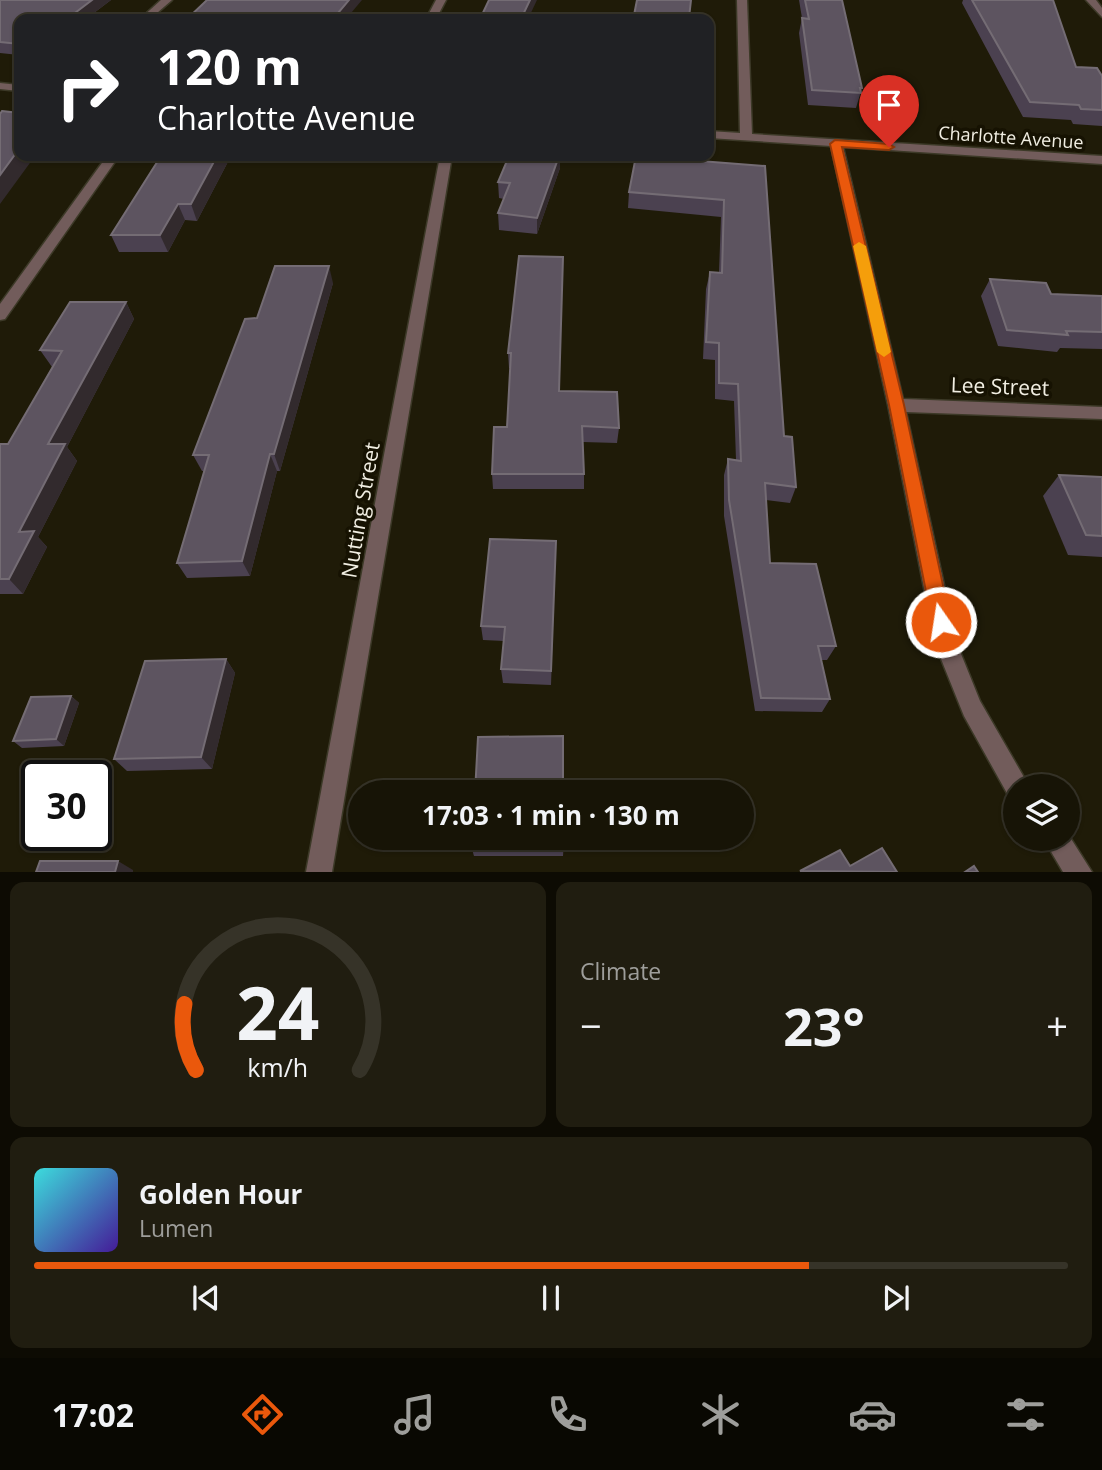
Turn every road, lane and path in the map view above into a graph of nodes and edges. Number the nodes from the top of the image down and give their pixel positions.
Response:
1 (167, 0) edge
2 (742, 0) edge
3 (1091, 0) edge
4 (151, 14) edge
5 (1102, 15) edge
6 (714, 135) edge
7 (746, 138) junction
8 (835, 144) junction
9 (1102, 160) edge
10 (109, 161) edge
11 (445, 161) edge
12 (0, 315) edge
13 (896, 405) junction
14 (1102, 413) edge
15 (1010, 774) edge
16 (1064, 851) edge
17 (319, 872) edge
18 (1079, 872) edge

1 - 4 street
2 - 7 street
3 - 5 street
6 - 7 street, Charlotte Avenue
7 - 8 street, Charlotte Avenue
8 - 9 street, Charlotte Avenue
8 - 13 street
10 - 12 street
11 - 17 street, Nutting Street
13 - 14 street, Lee Street
13 - 15 street
16 - 18 street

